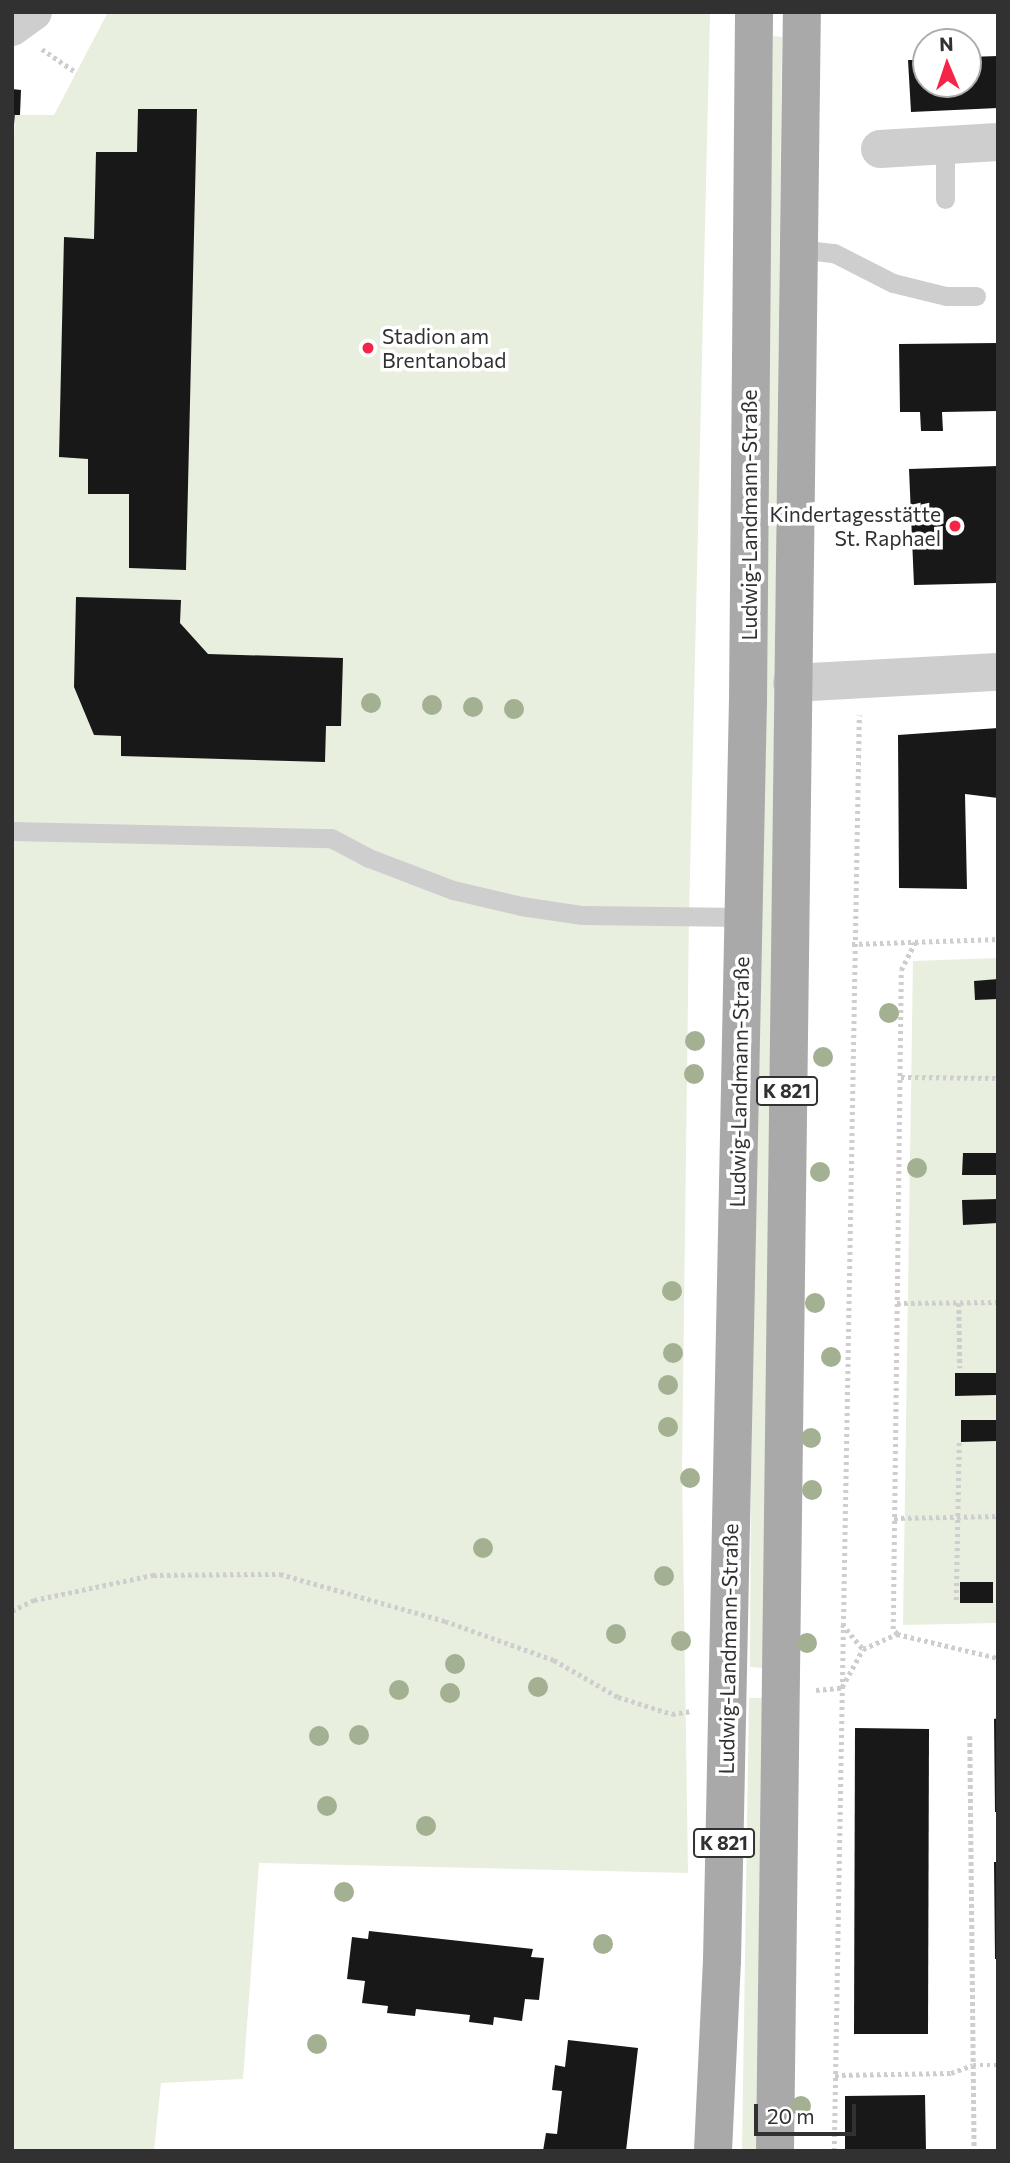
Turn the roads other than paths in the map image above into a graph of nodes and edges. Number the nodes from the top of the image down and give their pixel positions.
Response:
1 (33, 12) edge
2 (754, 12) edge
3 (802, 12) edge
4 (12, 27) edge
5 (998, 142) edge
6 (945, 145) junction
7 (880, 149) dead end
8 (945, 199) dead end
9 (799, 250) junction
10 (976, 296) dead end
11 (998, 672) edge
12 (792, 683) junction
13 (12, 831) edge
14 (743, 917) junction
15 (713, 2151) edge
16 (775, 2151) edge

1 - 4 street
2 - 14 main road, Ludwig-Landmann-Straße / K 821
3 - 9 main road, Ludwig-Landmann-Straße / K 821
5 - 6 street
6 - 7 street
6 - 8 lane
9 - 10 lane
9 - 12 main road, Ludwig-Landmann-Straße / K 821
11 - 12 street
12 - 16 main road, Ludwig-Landmann-Straße / K 821
13 - 14 lane
14 - 15 main road, Ludwig-Landmann-Straße / K 821

